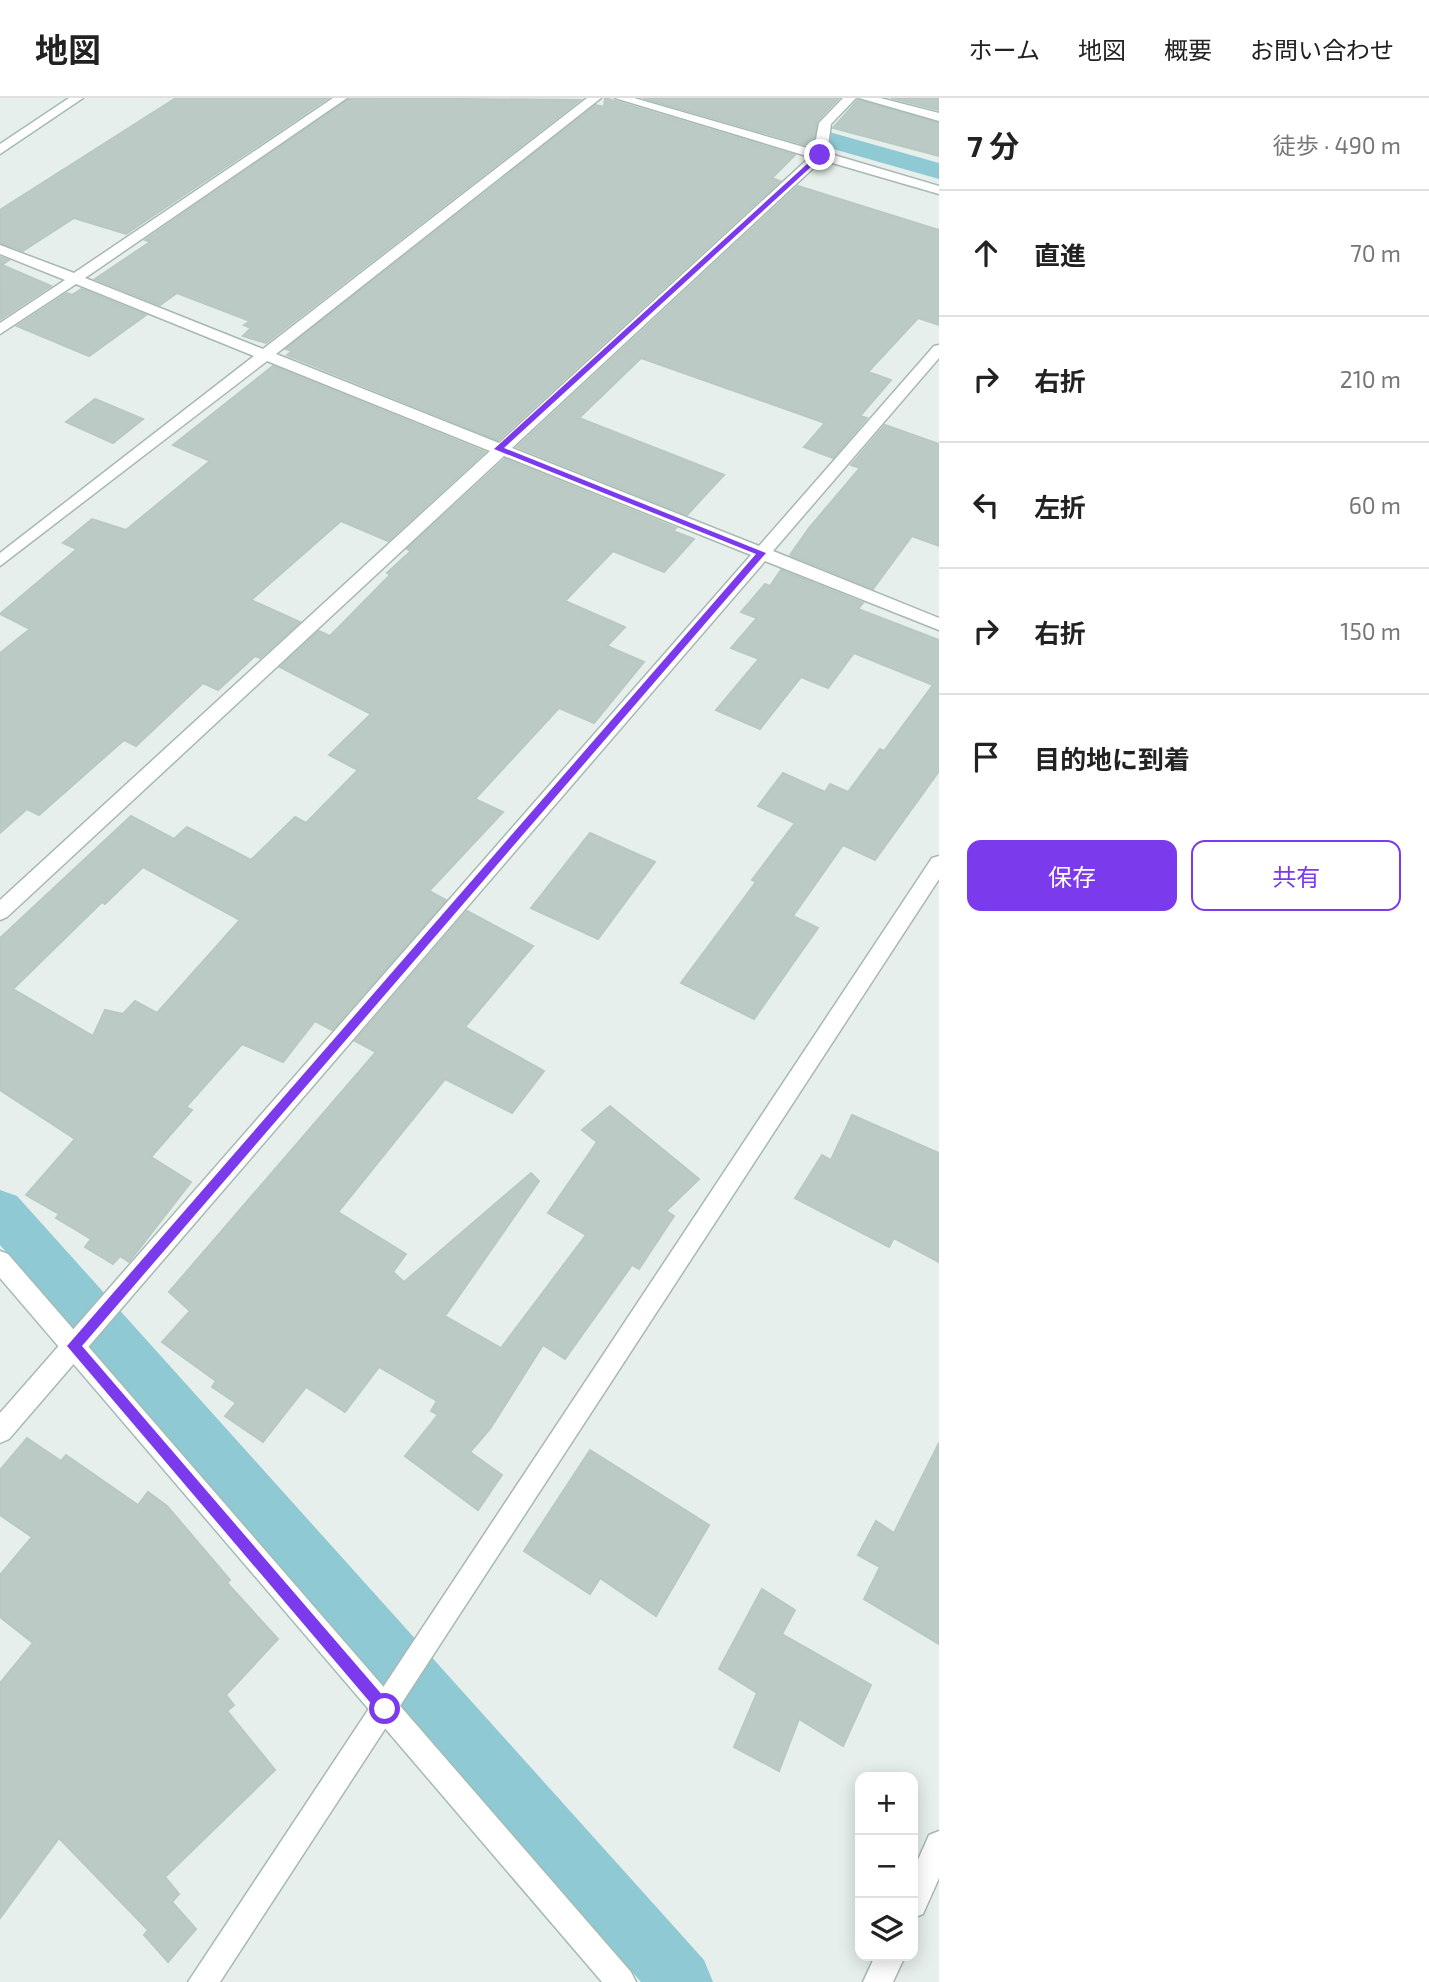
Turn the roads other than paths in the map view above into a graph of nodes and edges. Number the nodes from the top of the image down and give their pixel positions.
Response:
1 (77, 98) edge
2 (341, 98) edge
3 (595, 98) edge
4 (621, 98) edge
5 (850, 98) edge
6 (865, 98) edge
7 (939, 117) edge
8 (0, 150) edge
9 (820, 155) junction
10 (939, 190) edge
11 (0, 249) edge
12 (75, 279) junction
13 (0, 330) edge
14 (939, 349) edge
15 (266, 355) junction
16 (499, 449) junction
17 (762, 553) junction
18 (0, 561) edge
19 (939, 624) edge
20 (939, 863) edge
21 (0, 912) edge
22 (0, 1261) edge
23 (74, 1346) junction
24 (0, 1431) edge
25 (385, 1709) junction
26 (939, 1845) edge
27 (916, 1898) edge
28 (888, 1961) edge
29 (202, 1982) edge
30 (621, 1982) edge
31 (878, 1982) edge

1 - 8 street
2 - 12 street
3 - 15 street
4 - 9 street
5 - 9 street
6 - 7 street
9 - 10 street
9 - 16 street
11 - 12 street
12 - 13 street
12 - 15 street
14 - 17 street
15 - 16 street
15 - 18 street
16 - 17 street
16 - 21 street
17 - 19 street
17 - 23 street
20 - 25 street
22 - 23 street
23 - 24 street
23 - 25 street
25 - 29 street
25 - 30 street
26 - 27 street
28 - 31 street

